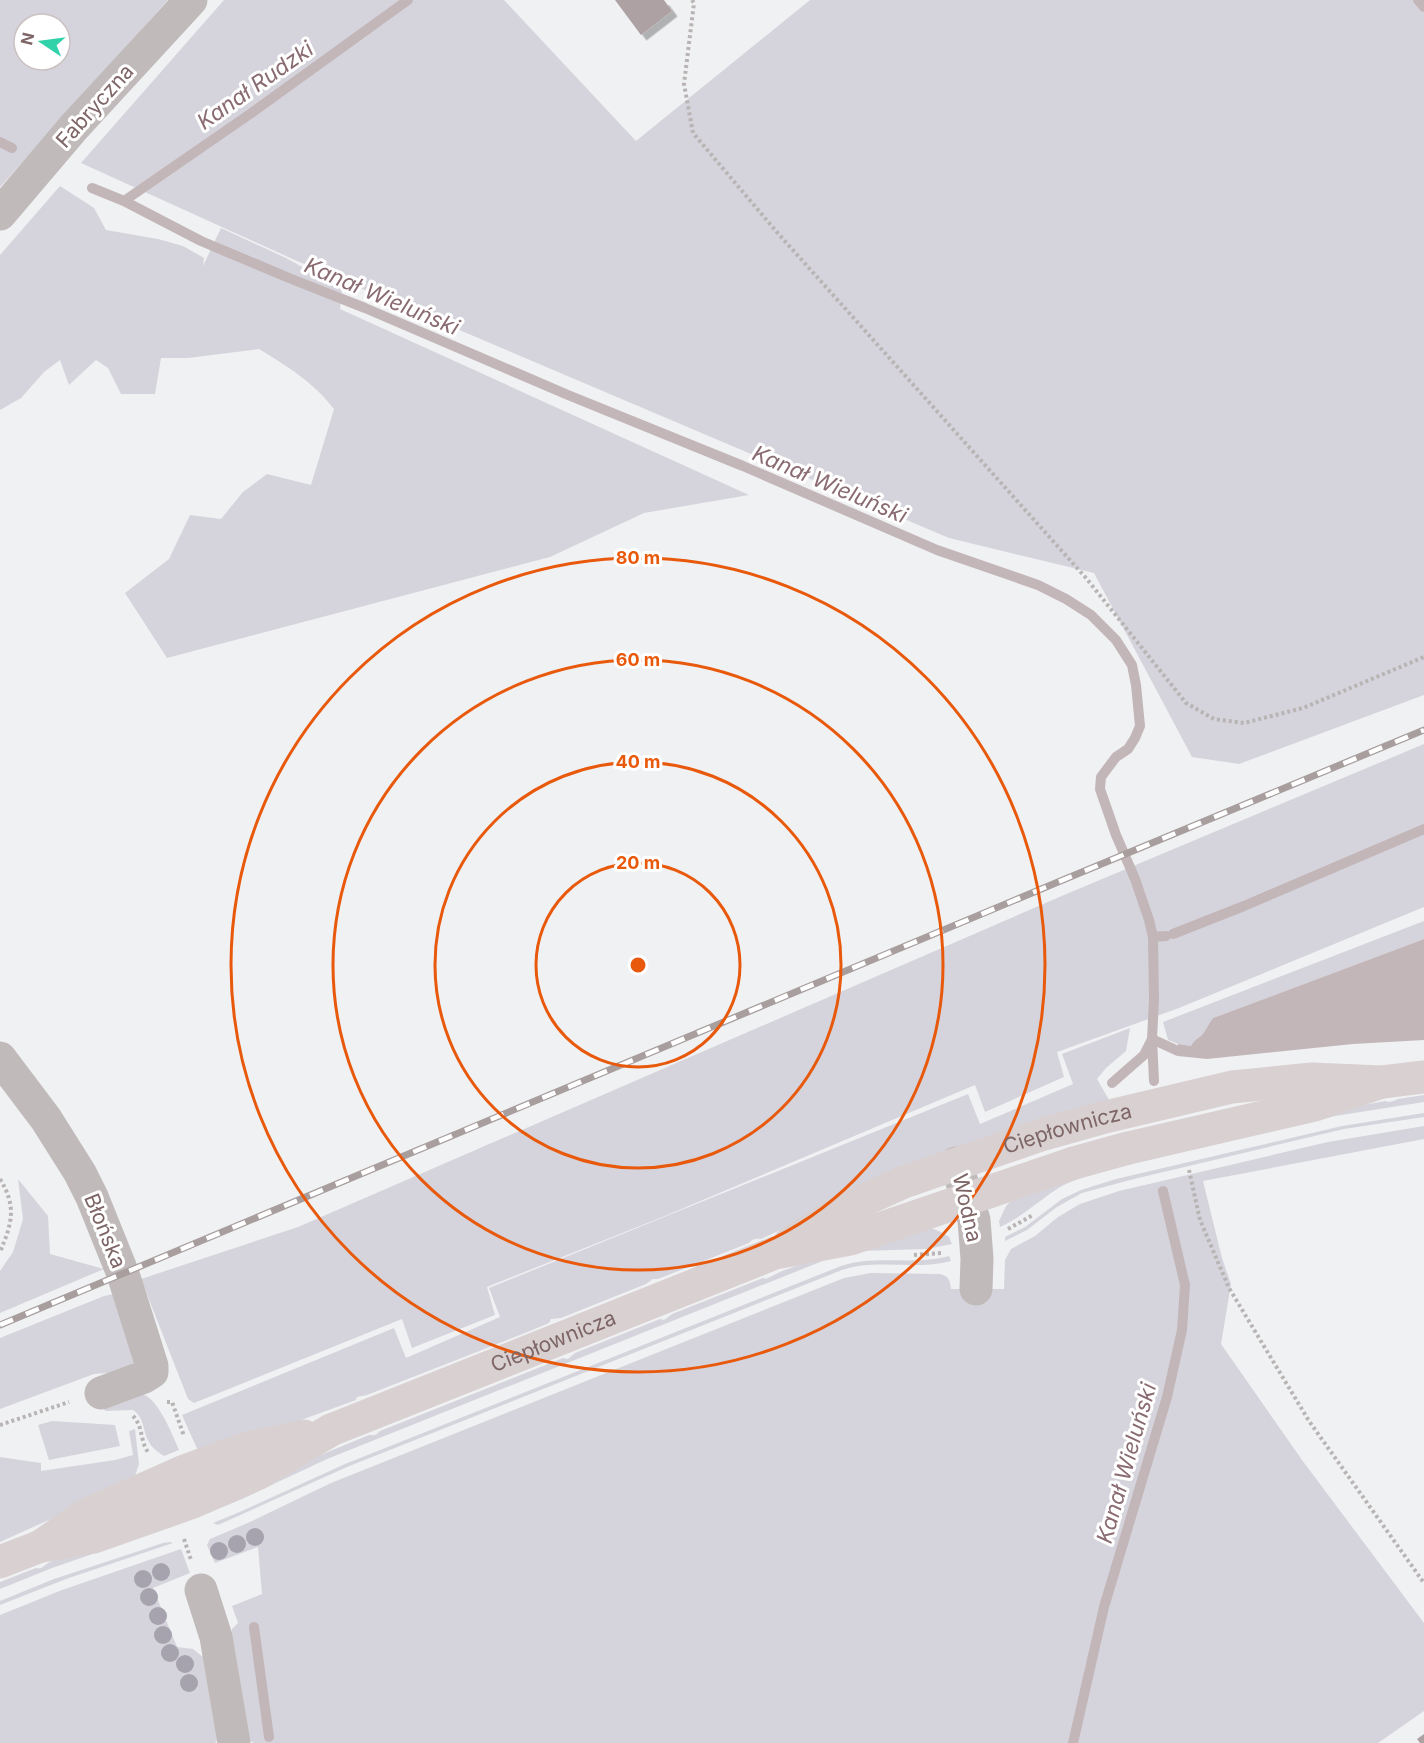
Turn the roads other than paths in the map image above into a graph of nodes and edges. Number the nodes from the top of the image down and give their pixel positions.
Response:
1 (191, 0) edge
2 (0, 214) edge
3 (0, 1058) edge
4 (1424, 1077) edge
5 (1382, 1082) junction
6 (956, 1163) junction
7 (968, 1198) junction
8 (775, 1253) junction
9 (976, 1289) dead end
10 (102, 1393) road end
11 (0, 1562) edge
12 (201, 1590) dead end
13 (234, 1743) edge

1 - 2 street, Fabryczna
3 - 10 street, Błońska
4 - 5 main road, Ciepłownicza
5 - 6 main road, Ciepłownicza
5 - 7 main road, Ciepłownicza
6 - 7 street, Wodna
6 - 8 main road, Ciepłownicza
7 - 8 main road, Ciepłownicza
7 - 9 street, Wodna
8 - 11 main road, Ciepłownicza
12 - 13 street

